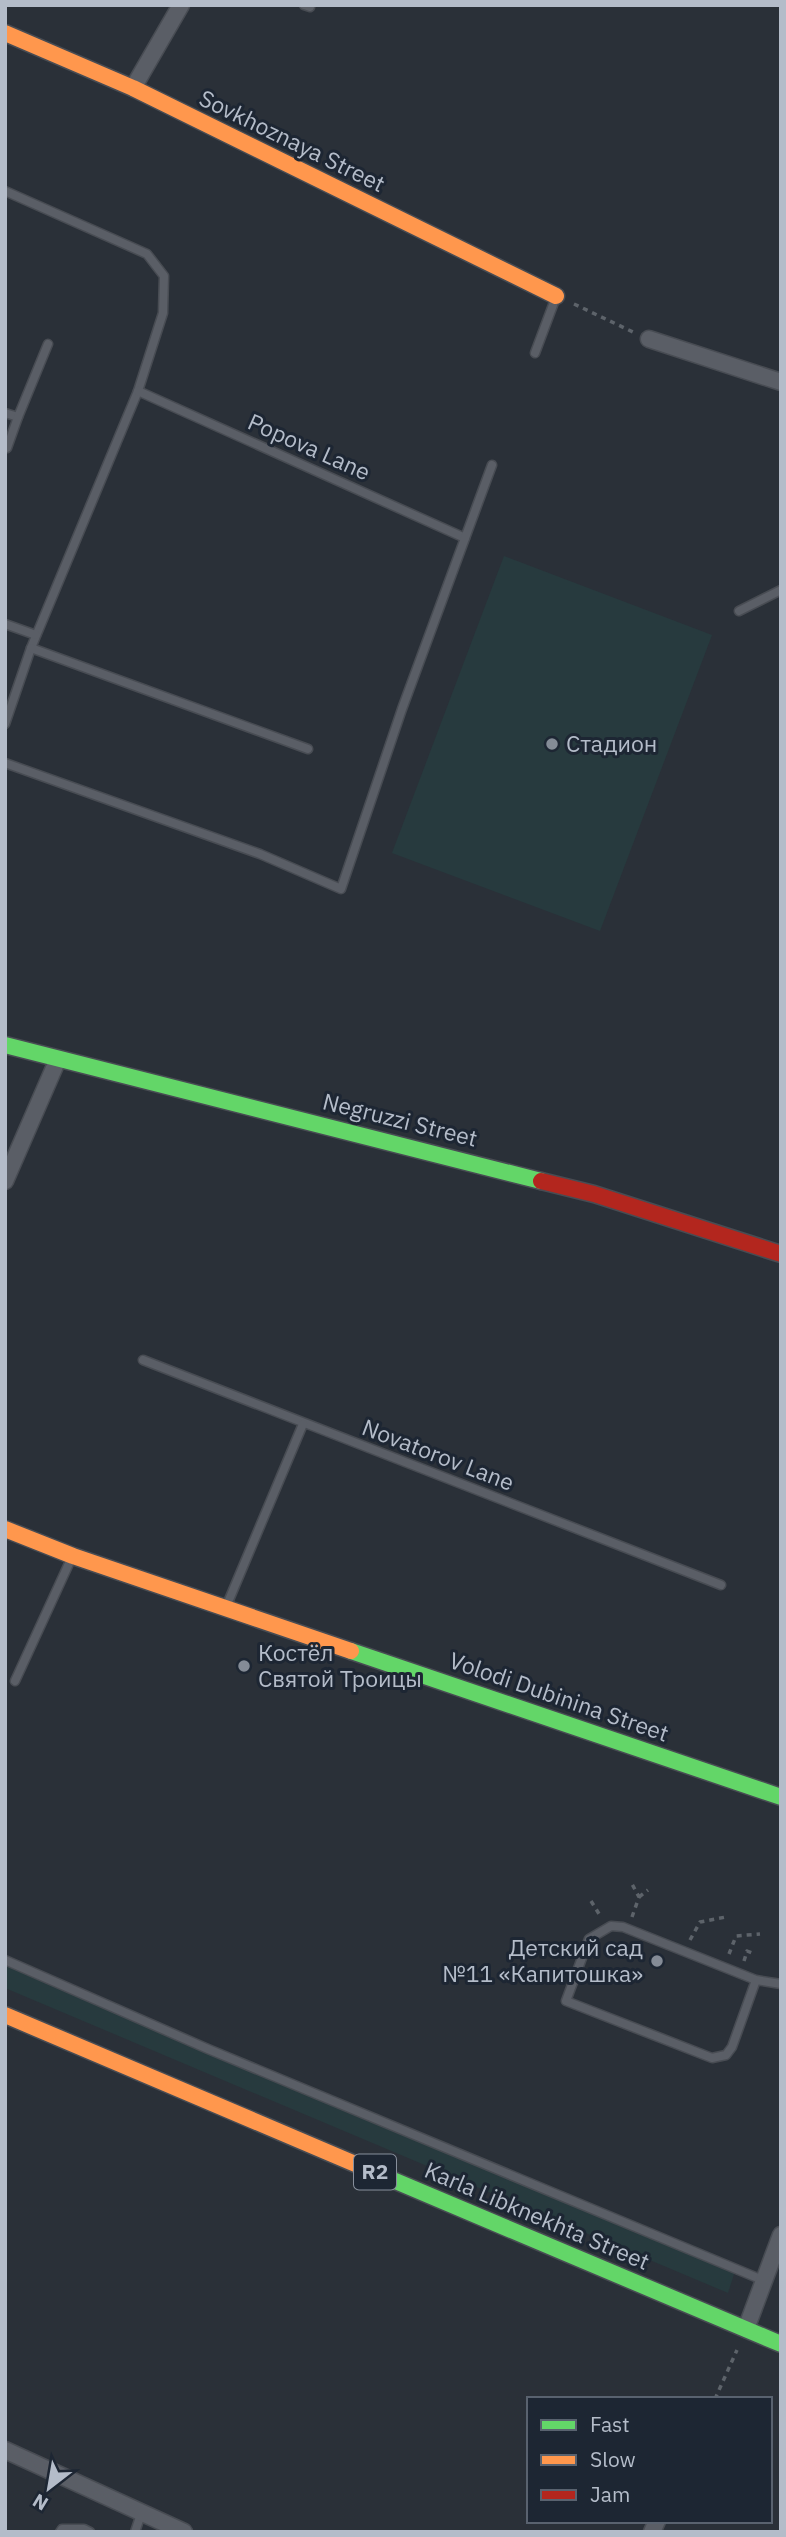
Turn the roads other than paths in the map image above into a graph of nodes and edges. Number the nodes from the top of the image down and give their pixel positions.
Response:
1 (181, 5) edge
2 (5, 33) edge
3 (133, 88) junction
4 (5, 191) edge
5 (556, 296) joint
6 (649, 339) road end
7 (48, 344) dead end
8 (535, 353) dead end
9 (781, 382) edge
10 (138, 391) junction
11 (5, 413) edge
12 (18, 416) junction
13 (7, 448) dead end
14 (492, 465) dead end
15 (465, 538) junction
16 (781, 590) edge
17 (739, 611) dead end
18 (5, 624) edge
19 (36, 635) junction
20 (31, 648) junction
21 (5, 724) edge
22 (308, 749) dead end
23 (5, 763) edge
24 (5, 1045) edge
25 (58, 1059) junction
26 (5, 1181) edge
27 (781, 1254) edge
28 (143, 1360) dead end
29 (303, 1424) junction
30 (5, 1529) edge
31 (72, 1556) junction
32 (721, 1585) dead end
33 (226, 1607) junction
34 (15, 1681) dead end
35 (781, 1797) edge
36 (5, 1960) edge
37 (756, 1980) junction
38 (781, 1984) edge
39 (5, 2015) edge
40 (781, 2235) edge
41 (765, 2281) junction
42 (746, 2329) junction
43 (781, 2344) edge
44 (5, 2450) edge
45 (142, 2511) junction
46 (60, 2532) edge
47 (90, 2532) edge
48 (135, 2532) edge
49 (184, 2532) edge

1 - 3 street
2 - 3 street, Sovkhoznaya Street
3 - 5 street, Sovkhoznaya Street
4 - 10 lane
5 - 8 lane
6 - 9 street
7 - 12 lane
10 - 15 lane, Popova Lane
10 - 19 lane
11 - 12 lane
12 - 13 lane
14 - 15 lane
15 - 23 lane
16 - 17 lane
18 - 19 lane
19 - 20 lane
20 - 21 lane
20 - 22 lane
24 - 25 street, Negruzzi Street
25 - 26 street
25 - 27 street, Negruzzi Street
28 - 29 lane, Novatorov Lane
29 - 32 lane, Novatorov Lane
29 - 33 lane
30 - 31 street, Volodi Dubinina Street
31 - 33 street, Volodi Dubinina Street
31 - 34 lane
33 - 35 street, Volodi Dubinina Street
36 - 41 lane
37 - 37 lane
37 - 38 lane
39 - 42 street, Karla Libknekhta Street / R2
40 - 41 street
41 - 42 street
42 - 43 street, Karla Libknekhta Street / R2
44 - 45 street
45 - 48 lane
45 - 49 street
46 - 47 lane

